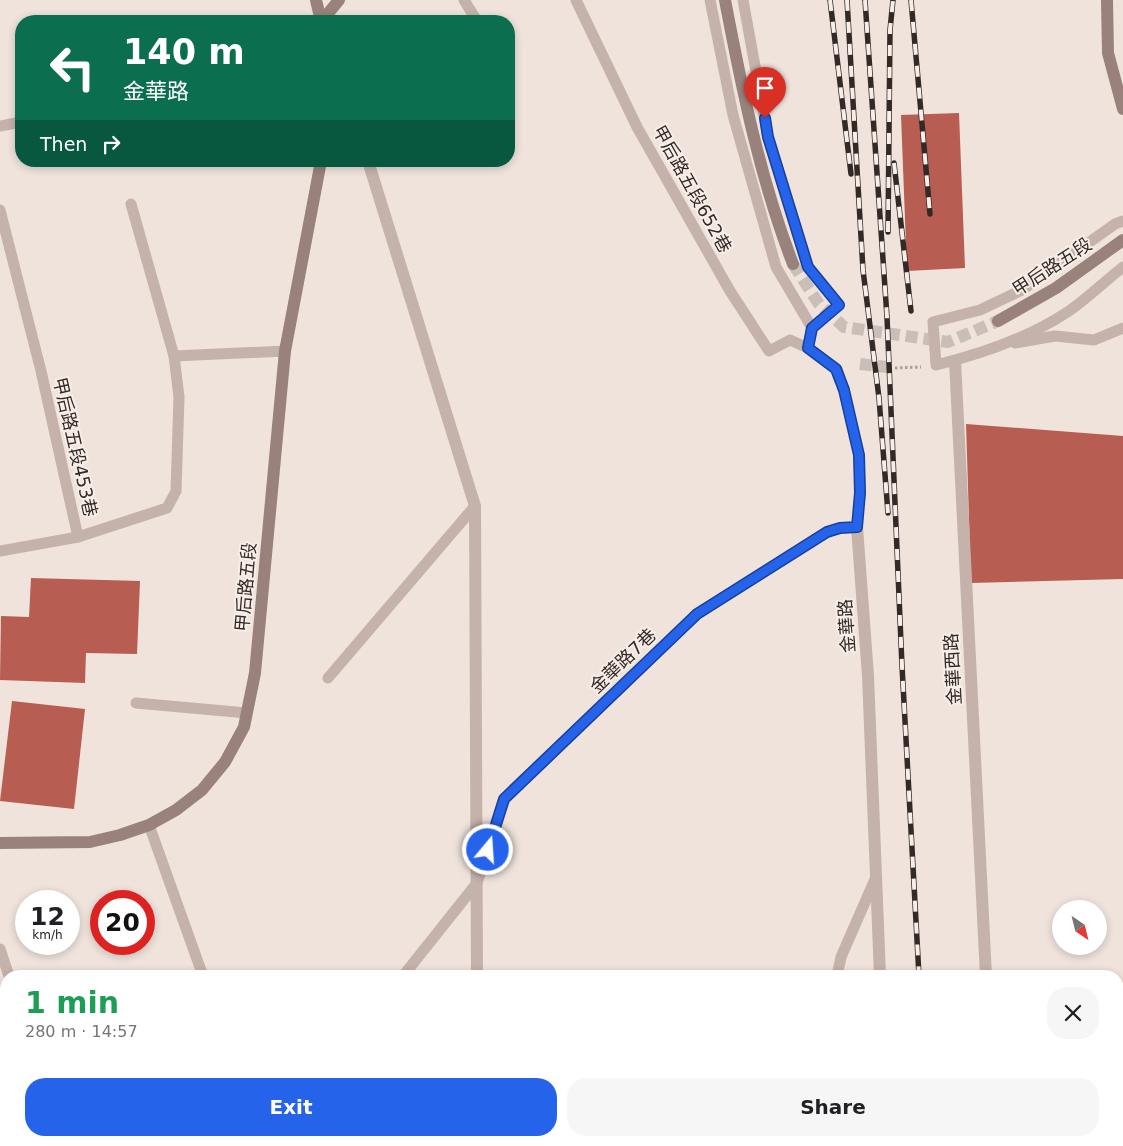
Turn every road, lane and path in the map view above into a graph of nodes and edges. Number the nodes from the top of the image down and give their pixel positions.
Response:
1 (316, 0) edge
2 (339, 0) edge
3 (464, 0) edge
4 (576, 0) edge
5 (710, 0) edge
6 (725, 0) edge
7 (743, 0) edge
8 (1107, 0) edge
9 (320, 15) edge
10 (326, 15) edge
11 (473, 15) edge
12 (1123, 109) edge
13 (15, 123) edge
14 (0, 126) edge
15 (320, 167) edge
16 (370, 167) edge
17 (131, 204) dead end
18 (0, 210) edge
19 (1123, 221) edge
20 (1123, 240) edge
21 (793, 264) tunnel mouth
22 (1123, 267) edge
23 (998, 321) tunnel mouth
24 (812, 328) junction
25 (1123, 328) edge
26 (808, 348) junction
27 (992, 348) junction
28 (285, 351) junction
29 (174, 356) junction
30 (955, 360) junction
31 (936, 365) junction
32 (896, 368) tunnel mouth
33 (475, 506) junction
34 (857, 527) junction
35 (78, 537) junction
36 (0, 551) edge
37 (328, 678) dead end
38 (136, 703) dead end
39 (247, 712) junction
40 (149, 825) junction
41 (0, 843) edge
42 (876, 875) junction
43 (477, 883) junction
44 (0, 949) edge
45 (7, 970) edge
46 (201, 970) edge
47 (408, 970) edge
48 (477, 970) edge
49 (838, 970) edge
50 (880, 970) edge
51 (986, 970) edge

1 - 9 main road
2 - 10 main road
3 - 11 lane
4 - 26 lane, 甲后路五段652巷
5 - 24 lane
6 - 21 main road
7 - 24 lane
8 - 12 main road
13 - 14 lane
15 - 28 main road, 甲后路五段
16 - 33 street
17 - 29 lane, 甲后路五段453巷
18 - 35 lane, 甲后路五段453巷
19 - 31 lane
20 - 23 main road, 甲后路五段
22 - 27 lane
24 - 26 lane
25 - 27 lane
26 - 34 lane, 金華路
27 - 30 lane
28 - 29 lane
28 - 39 main road, 甲后路五段
29 - 35 lane, 甲后路五段453巷
30 - 31 lane
30 - 51 street, 金華西路
31 - 32 path
33 - 37 lane
33 - 43 street
34 - 42 street, 金華路
34 - 43 lane, 金華路7巷
35 - 36 lane
38 - 39 lane
39 - 40 main road, 甲后路五段
40 - 41 main road, 甲后路五段
40 - 46 lane
42 - 49 lane
42 - 50 street, 金華路
43 - 47 lane
43 - 48 street
44 - 45 lane

